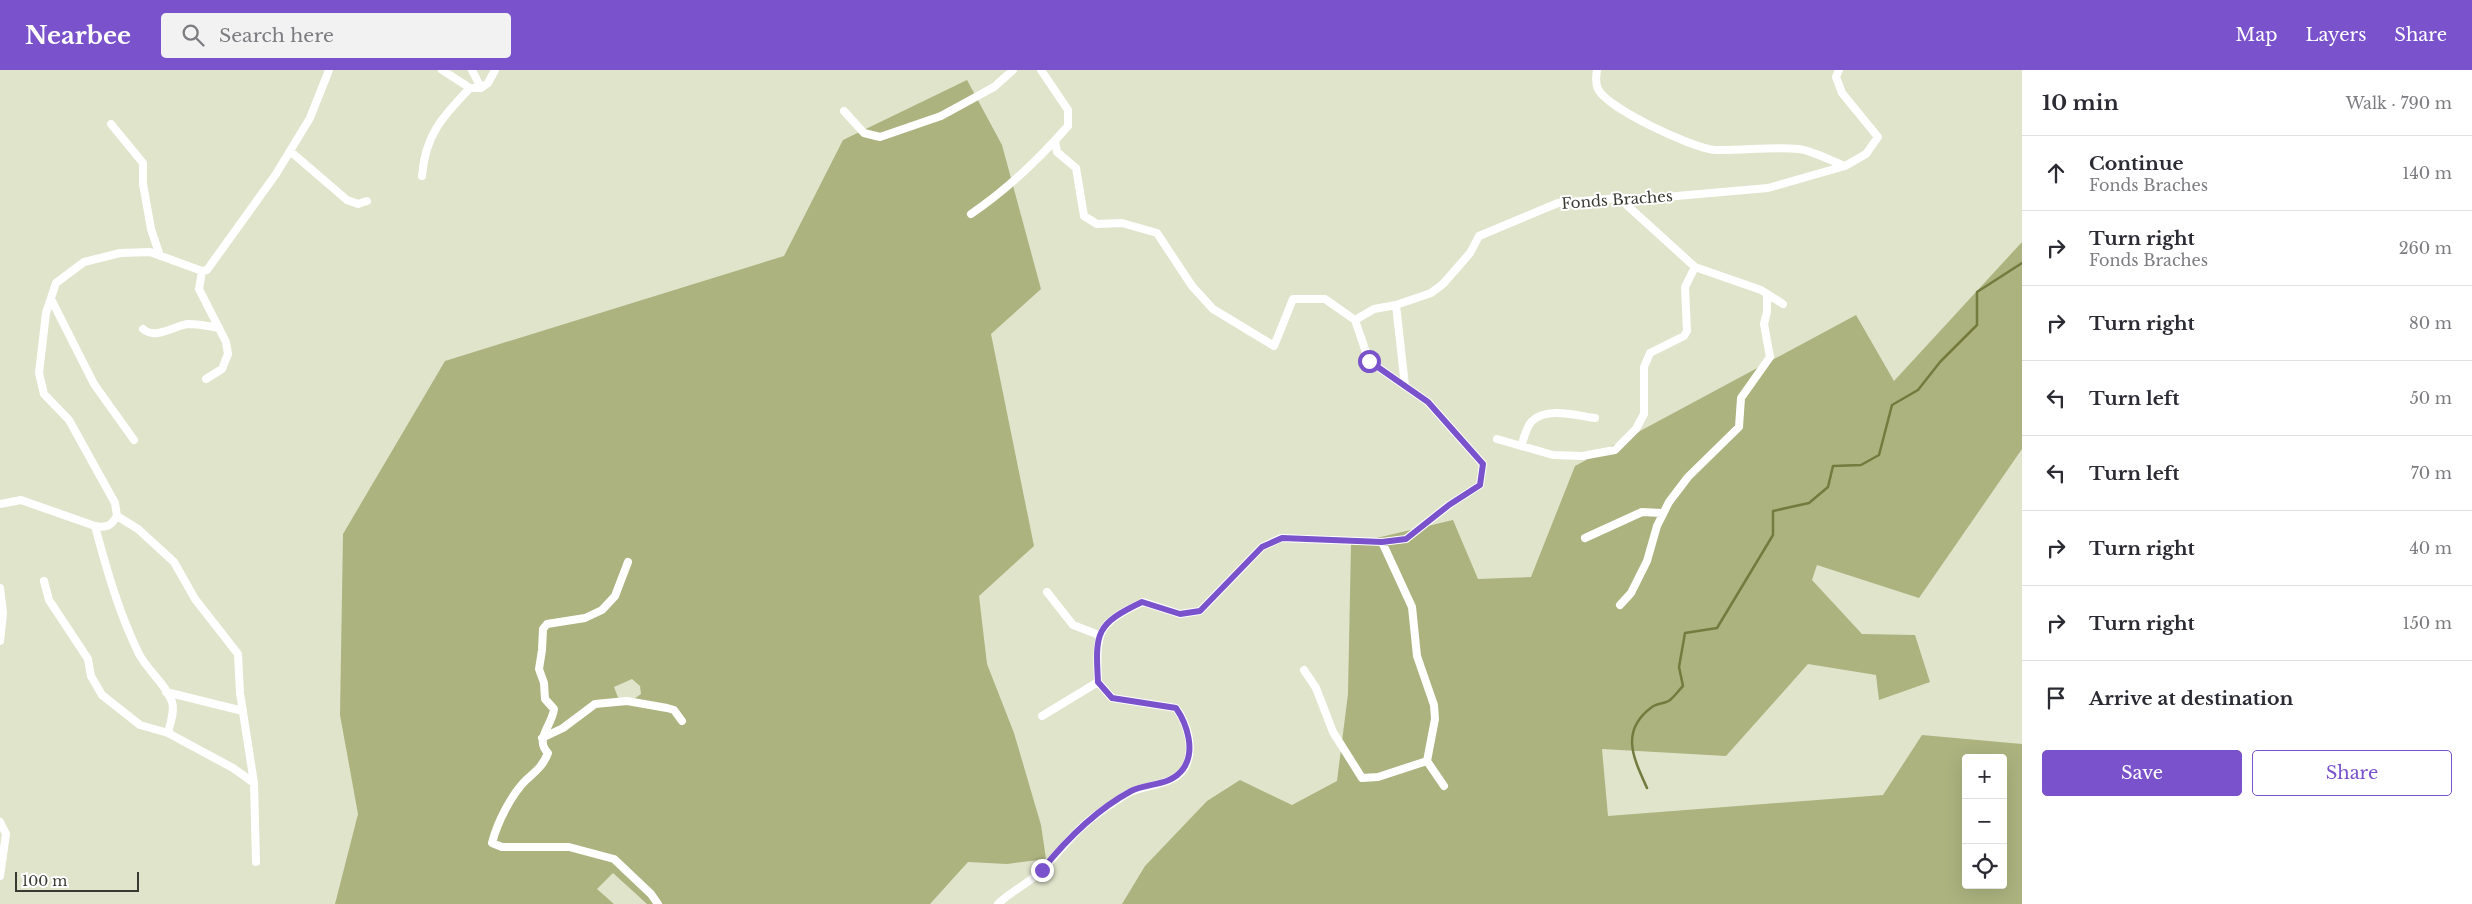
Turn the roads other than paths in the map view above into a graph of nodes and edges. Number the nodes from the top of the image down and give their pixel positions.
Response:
1 (329, 70) edge
2 (442, 70) edge
3 (472, 70) edge
4 (496, 70) edge
5 (1013, 70) edge
6 (1041, 70) edge
7 (1596, 70) edge
8 (1839, 70) edge
9 (470, 88) junction
10 (481, 88) junction
11 (844, 111) dead end
12 (111, 124) dead end
13 (1055, 141) junction
14 (290, 150) junction
15 (1845, 166) junction
16 (422, 176) dead end
17 (1619, 198) junction
18 (367, 201) dead end
19 (971, 214) dead end
20 (160, 256) junction
21 (1695, 267) junction
22 (202, 271) junction
23 (1767, 295) junction
24 (51, 299) junction
25 (1783, 304) dead end
26 (1396, 305) junction
27 (1355, 320) junction
28 (219, 328) junction
29 (143, 329) dead end
30 (206, 379) dead end
31 (1405, 386) junction
32 (1595, 418) dead end
33 (1496, 439) dead end
34 (134, 440) dead end
35 (1521, 446) junction
36 (0, 504) edge
37 (1662, 513) junction
38 (117, 516) junction
39 (95, 526) junction
40 (1585, 538) dead end
41 (1382, 542) junction
42 (628, 562) dead end
43 (44, 581) dead end
44 (0, 588) edge
45 (1047, 592) dead end
46 (1620, 605) dead end
47 (1099, 635) junction
48 (0, 642) edge
49 (1304, 670) dead end
50 (1098, 682) junction
51 (166, 692) junction
52 (243, 712) junction
53 (1042, 716) dead end
54 (682, 721) dead end
55 (168, 733) junction
56 (542, 738) junction
57 (1427, 760) junction
58 (254, 783) junction
59 (1444, 786) dead end
60 (0, 822) edge
61 (256, 862) dead end
62 (0, 876) edge
63 (658, 904) edge
64 (998, 904) edge

1 - 14 street
2 - 9 street
3 - 10 street
4 - 10 street
5 - 11 street
6 - 13 street
7 - 15 street
8 - 15 street, Fonds Braches
9 - 10 street
9 - 16 street
12 - 20 street
13 - 19 street
13 - 27 street
14 - 18 street
14 - 22 street
15 - 17 street, Fonds Braches
17 - 21 street
17 - 26 street, Fonds Braches
20 - 22 street
20 - 24 street
21 - 23 street
21 - 35 street
22 - 28 street
23 - 25 street
23 - 37 street
24 - 34 street
24 - 38 street
26 - 27 street, Fonds Braches
26 - 31 street
27 - 31 street
28 - 29 street
28 - 30 street
31 - 41 street
32 - 35 street
33 - 35 street
36 - 39 street
37 - 40 street
37 - 46 street
38 - 39 street
38 - 52 street
39 - 51 street
41 - 47 street
41 - 57 street
42 - 56 street
43 - 55 street
44 - 48 street
45 - 47 street
47 - 50 street
49 - 57 street
50 - 53 street
50 - 64 street
51 - 52 street
51 - 55 street
52 - 58 street
54 - 56 street
55 - 58 street
56 - 63 street
57 - 59 street
58 - 61 street
60 - 62 street

